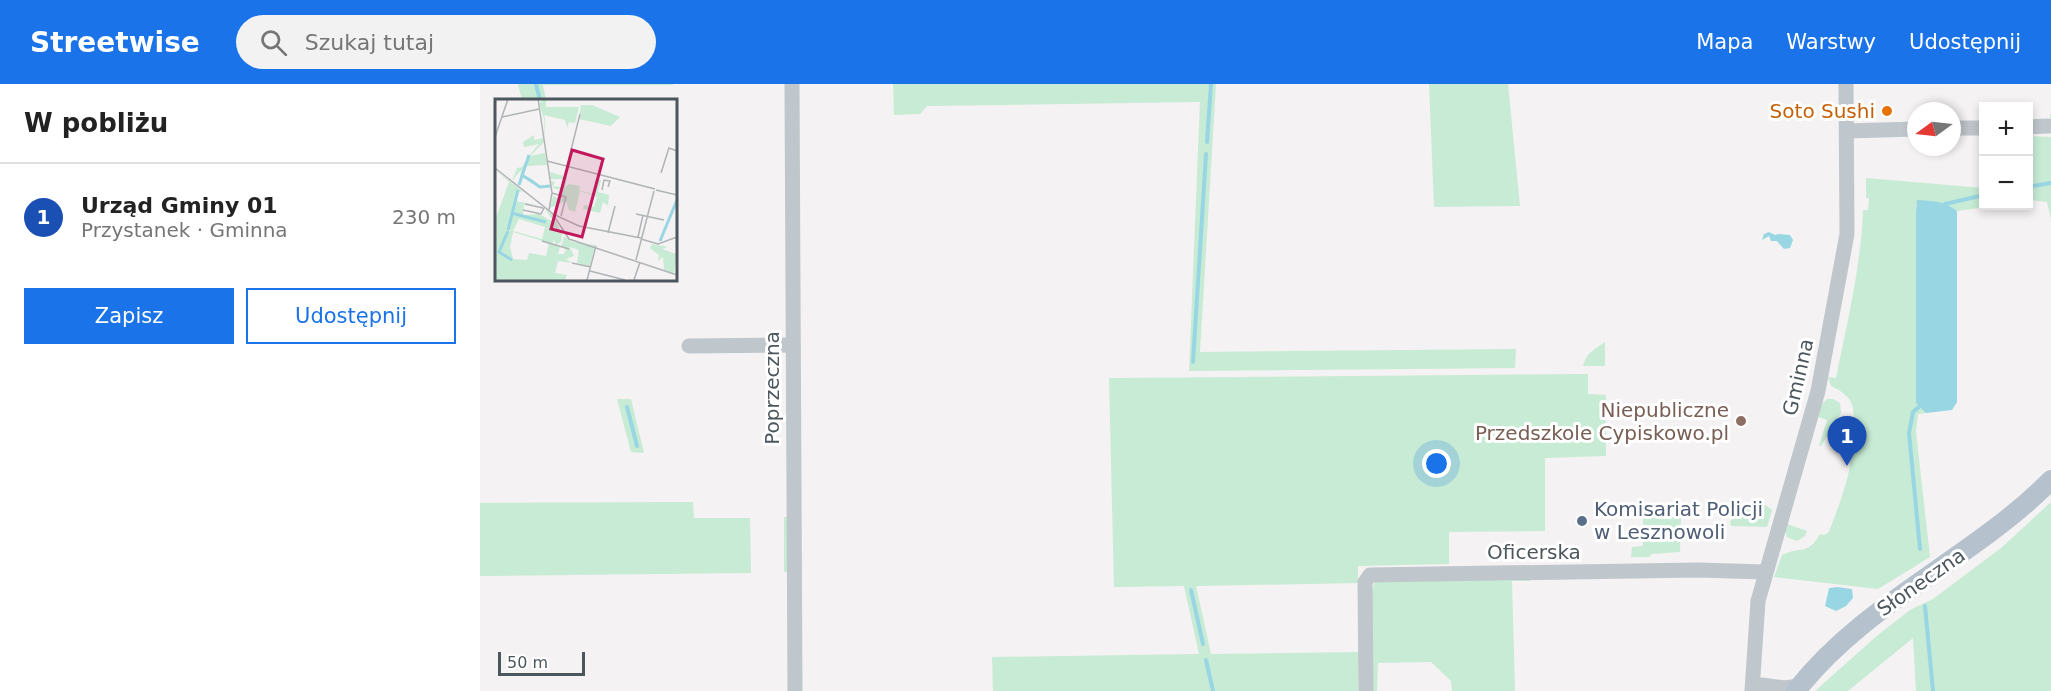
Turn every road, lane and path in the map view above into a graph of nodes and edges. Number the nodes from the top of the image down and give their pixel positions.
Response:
1 (792, 84) edge
2 (1846, 84) edge
3 (2048, 126) dead end
4 (2033, 127) edge
5 (1961, 128) edge
6 (1979, 128) edge
7 (1907, 129) edge
8 (1847, 131) junction
9 (793, 345) junction
10 (689, 346) dead end
11 (2051, 480) edge
12 (1765, 572) junction
13 (1757, 685) edge
14 (1798, 689) edge
15 (795, 691) edge
16 (1366, 691) edge

1 - 9 street, Poprzeczna
2 - 8 street, Gminna
3 - 4 street
5 - 6 street
7 - 8 street
8 - 12 street, Gminna
9 - 10 street
9 - 15 street, Poprzeczna
11 - 14 main road, Słoneczna
12 - 13 street, Gminna
12 - 16 street, Oficerska
13 - 14 street, Gminna

